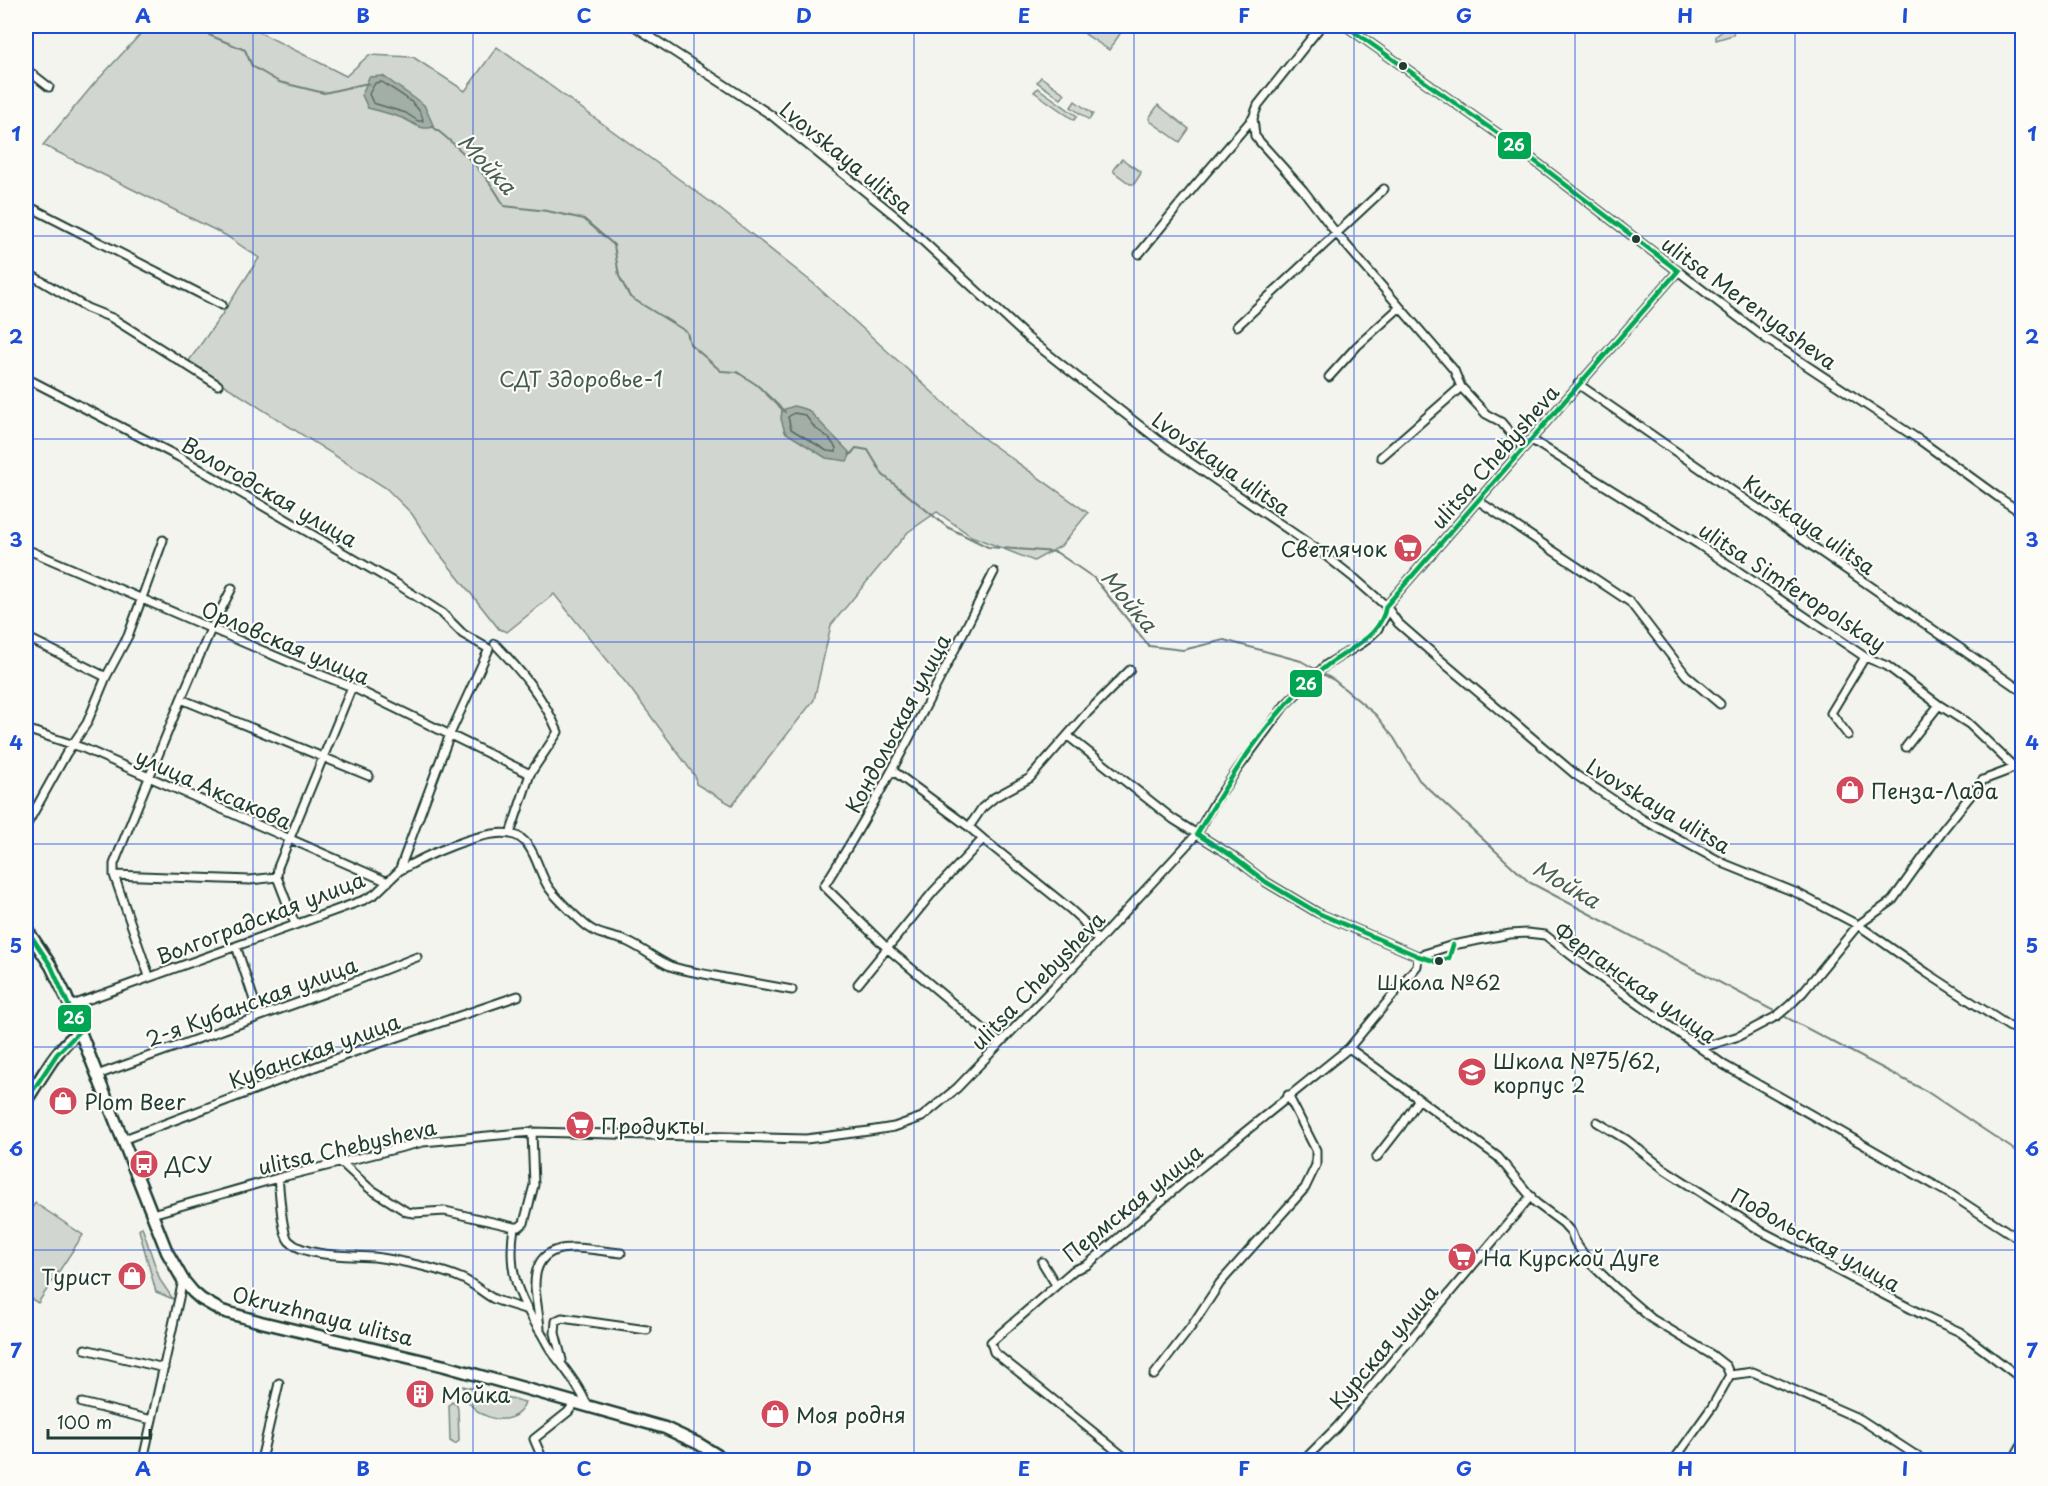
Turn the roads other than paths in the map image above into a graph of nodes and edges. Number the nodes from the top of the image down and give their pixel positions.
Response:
1 (634, 26) edge
2 (1321, 26) edge
3 (1348, 26) edge
4 (26, 69) edge
5 (49, 87) dead end
6 (1253, 118) junction
7 (1384, 189) dead end
8 (26, 206) edge
9 (1336, 233) junction
10 (1139, 254) dead end
11 (26, 272) edge
12 (1678, 272) junction
13 (222, 305) dead end
14 (1399, 308) junction
15 (1237, 326) dead end
16 (1329, 377) dead end
17 (26, 378) edge
18 (1578, 384) junction
19 (218, 385) dead end
20 (1461, 387) junction
21 (1532, 440) junction
22 (1523, 448) junction
23 (1381, 457) dead end
24 (1477, 500) junction
25 (2022, 513) edge
26 (163, 540) dead end
27 (26, 549) edge
28 (994, 572) dead end
29 (232, 588) dead end
30 (140, 598) junction
31 (1386, 606) junction
32 (212, 629) junction
33 (26, 637) edge
34 (492, 647) junction
35 (1865, 657) junction
36 (1130, 670) dead end
37 (106, 677) junction
38 (352, 687) junction
39 (2022, 691) edge
40 (181, 699) junction
41 (1720, 704) dead end
42 (1939, 705) junction
43 (26, 729) edge
44 (450, 734) junction
45 (1848, 735) dead end
46 (1068, 736) junction
47 (73, 744) junction
48 (1906, 747) dead end
49 (322, 756) junction
50 (2022, 756) edge
51 (2014, 767) junction
52 (892, 770) junction
53 (530, 774) junction
54 (149, 777) junction
55 (369, 777) dead end
56 (2022, 777) edge
57 (26, 826) edge
58 (969, 827) junction
59 (510, 834) junction
60 (1197, 834) junction
61 (290, 839) junction
62 (983, 839) junction
63 (399, 871) junction
64 (114, 875) junction
65 (277, 877) junction
66 (388, 882) junction
67 (295, 924) junction
68 (1858, 925) junction
69 (26, 928) edge
70 (1098, 941) junction
71 (236, 946) junction
72 (887, 948) junction
73 (1418, 956) junction
74 (417, 957) dead end
75 (149, 976) junction
76 (858, 984) dead end
77 (792, 990) dead end
78 (518, 996) dead end
79 (70, 1006) junction
80 (260, 1015) junction
81 (80, 1031) junction
82 (2022, 1031) edge
83 (1000, 1043) junction
84 (1349, 1048) junction
85 (1701, 1048) junction
86 (97, 1075) junction
87 (1288, 1095) junction
88 (1419, 1099) junction
89 (26, 1101) edge
90 (1597, 1122) dead end
91 (532, 1132) junction
92 (122, 1140) junction
93 (1376, 1158) dead end
94 (342, 1163) junction
95 (278, 1178) junction
96 (1531, 1196) junction
97 (152, 1214) junction
98 (514, 1227) junction
99 (2022, 1241) edge
100 (621, 1253) dead end
101 (1042, 1262) dead end
102 (183, 1280) junction
103 (1056, 1285) junction
104 (525, 1309) junction
105 (647, 1330) dead end
106 (540, 1332) junction
107 (84, 1349) dead end
108 (564, 1365) junction
109 (164, 1368) junction
110 (1154, 1375) dead end
111 (1730, 1375) junction
112 (2022, 1379) edge
113 (279, 1383) dead end
114 (82, 1403) dead end
115 (575, 1403) junction
116 (588, 1407) junction
117 (152, 1420) junction
118 (2022, 1444) edge
119 (26, 1459) edge
120 (34, 1461) edge
121 (143, 1461) edge
122 (261, 1461) edge
123 (543, 1461) edge
124 (725, 1461) edge
125 (1128, 1461) edge
126 (1304, 1461) edge
127 (1674, 1461) edge
128 (1923, 1461) edge
129 (2013, 1461) edge

1 - 31 street, Lvovskaya ulitsa
2 - 6 street
3 - 12 street, ulitsa Merenyasheva
4 - 5 street
6 - 9 street
6 - 10 street
7 - 9 street
8 - 13 street
9 - 14 street
9 - 15 street
11 - 19 street
12 - 18 street, ulitsa Chebysheva
12 - 25 street, ulitsa Merenyasheva
14 - 16 street
14 - 20 street
17 - 34 street, Вологодская улица
18 - 21 street, ulitsa Chebysheva
18 - 39 street, Kurskaya ulitsa
20 - 22 street
20 - 23 street
21 - 22 street, ulitsa Chebysheva
21 - 35 street, ulitsa Simferopolskay
22 - 24 street, ulitsa Chebysheva
24 - 31 street, ulitsa Chebysheva
24 - 41 street
26 - 30 street
27 - 30 street, Орловская улица
28 - 52 street, Кондольская улица
29 - 32 street
30 - 32 street, Орловская улица
30 - 37 street
31 - 60 street, ulitsa Chebysheva
31 - 68 street, Lvovskaya ulitsa
32 - 38 street, Орловская улица
32 - 40 street
33 - 37 street
34 - 44 street, Волгоградская улица
34 - 53 street, Вологодская улица
35 - 42 street, ulitsa Simferopolskay
35 - 45 street
36 - 46 street
37 - 47 street
38 - 44 street, Орловская улица
38 - 49 street
40 - 49 street
40 - 54 street
42 - 48 street
42 - 51 street, ulitsa Simferopolskay
43 - 47 street, улица Аксакова
44 - 53 street, Орловская улица
44 - 63 street, Волгоградская улица
46 - 58 street
46 - 60 street
47 - 54 street, улица Аксакова
47 - 57 street
49 - 55 street
49 - 61 street
50 - 51 street
51 - 56 street, ulitsa Simferopolskay
51 - 68 street
52 - 58 street
52 - 72 street, Кондольская улица
53 - 59 street
54 - 61 street, улица Аксакова
54 - 64 street
58 - 62 street
59 - 63 street
59 - 77 street
60 - 70 street, ulitsa Chebysheva
60 - 73 street
61 - 65 street
61 - 66 street, улица Аксакова
62 - 70 street
62 - 72 street
63 - 66 street, Волгоградская улица
64 - 65 street
64 - 75 street
65 - 67 street
66 - 67 street, Волгоградская улица
67 - 71 street, Волгоградская улица
68 - 82 street, Lvovskaya ulitsa
68 - 85 street
69 - 79 main road, Okruzhnaya ulitsa
70 - 83 street, ulitsa Chebysheva
71 - 75 street, Волгоградская улица
71 - 80 street
72 - 76 street
72 - 83 street
73 - 84 street, Пермская улица
73 - 85 street, Ферганская улица
74 - 80 street, 2-я Кубанская улица
75 - 79 street, Волгоградская улица
78 - 92 street, Кубанская улица
79 - 81 main road, Okruzhnaya ulitsa
80 - 86 street, 2-я Кубанская улица
81 - 86 main road, Okruzhnaya ulitsa
81 - 89 main road
83 - 91 street, ulitsa Chebysheva
84 - 87 street, Пермская улица
84 - 88 street
85 - 99 street, Ферганская улица
86 - 92 main road, Okruzhnaya ulitsa
87 - 103 street, Пермская улица
87 - 110 street
88 - 93 street
88 - 96 street
90 - 112 street, Подольская улица
91 - 94 street, ulitsa Chebysheva
91 - 98 street
92 - 97 main road, Okruzhnaya ulitsa
94 - 95 street, ulitsa Chebysheva
94 - 98 street
95 - 97 street, ulitsa Chebysheva
95 - 104 street
96 - 111 street
96 - 126 street, Курская улица
97 - 102 main road, Okruzhnaya ulitsa
98 - 104 street
100 - 106 street
101 - 103 street
102 - 109 street
102 - 115 main road, Okruzhnaya ulitsa
103 - 125 street, Пермская улица
104 - 106 street
105 - 108 street
106 - 108 street
107 - 109 street
108 - 116 street
109 - 117 street
111 - 127 street
111 - 128 street
113 - 122 street
114 - 117 street
115 - 116 main road, Okruzhnaya ulitsa
115 - 123 street
116 - 124 main road, Okruzhnaya ulitsa
117 - 121 street
118 - 129 street
119 - 120 street

